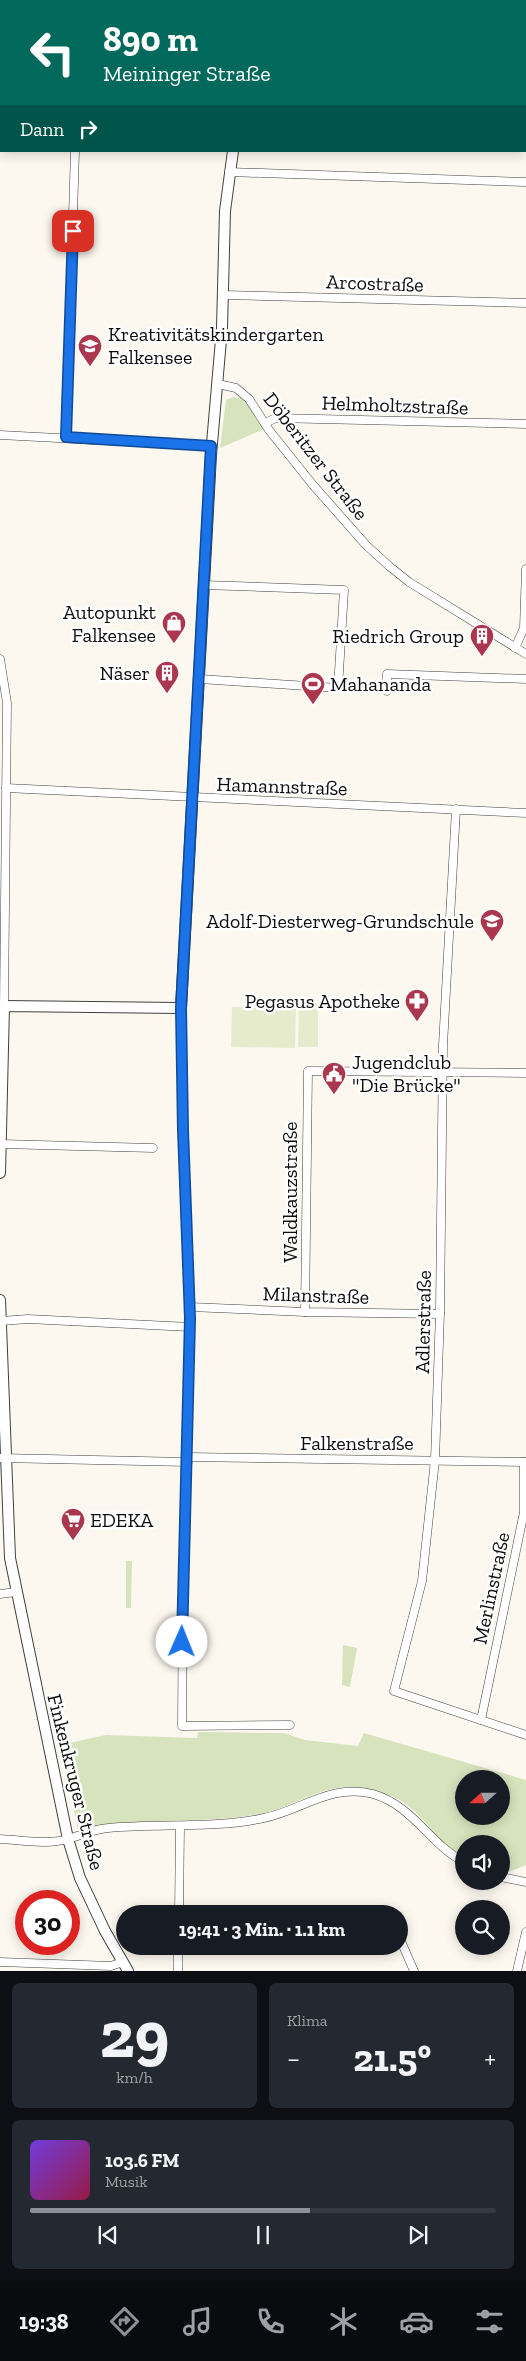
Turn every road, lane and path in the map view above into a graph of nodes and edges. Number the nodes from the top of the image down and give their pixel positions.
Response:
1 (75, 152) edge
2 (233, 152) edge
3 (229, 172) junction
4 (526, 182) edge
5 (223, 295) junction
6 (526, 303) edge
7 (218, 384) junction
8 (265, 423) junction
9 (526, 424) edge
10 (0, 435) edge
11 (66, 437) junction
12 (211, 446) junction
13 (526, 568) edge
14 (204, 585) junction
15 (515, 648) junction
16 (526, 654) edge
17 (0, 659) edge
18 (200, 679) junction
19 (526, 679) edge
20 (388, 691) dead end
21 (6, 788) junction
22 (193, 798) junction
23 (456, 809) junction
24 (526, 814) edge
25 (4, 1006) junction
26 (181, 1008) junction
27 (1, 1063) edge
28 (443, 1072) junction
29 (526, 1073) edge
30 (1, 1144) edge
31 (152, 1148) dead end
32 (0, 1173) edge
33 (0, 1300) edge
34 (190, 1307) junction
35 (306, 1312) junction
36 (440, 1314) junction
37 (1, 1321) edge
38 (190, 1327) junction
39 (3, 1459) edge
40 (188, 1459) junction
41 (435, 1460) junction
42 (525, 1462) edge
43 (16, 1592) junction
44 (0, 1594) edge
45 (481, 1720) junction
46 (290, 1725) dead end
47 (526, 1735) edge
48 (180, 1826) junction
49 (0, 1839) edge
50 (68, 1839) junction
51 (455, 1855) edge
52 (510, 1879) edge
53 (526, 1882) edge
54 (179, 1905) edge
55 (526, 1932) edge
56 (178, 1955) edge
57 (407, 1955) edge
58 (0, 1962) edge
59 (125, 1966) edge
60 (178, 1971) edge
61 (414, 1971) edge
62 (517, 1971) edge

1 - 11 street
2 - 3 street
3 - 4 street
3 - 5 street
5 - 6 street, Arcostraße
5 - 7 street
7 - 8 street, Döberitzer Straße
7 - 12 street
8 - 9 street, Helmholtzstraße
8 - 15 street, Döberitzer Straße
10 - 11 street
11 - 12 street
12 - 14 street
13 - 15 street
14 - 18 street
14 - 18 street
15 - 16 street, Döberitzer Straße
17 - 21 street
18 - 22 street
19 - 20 street
21 - 22 street, Hamannstraße
21 - 25 street
22 - 23 street, Hamannstraße
22 - 26 street
23 - 24 street, Hamannstraße
23 - 28 street, Adlerstraße
25 - 26 street
25 - 27 street
26 - 34 street
27 - 30 street
28 - 29 street
28 - 35 street, Waldkauzstraße
28 - 36 street, Adlerstraße
30 - 31 street
30 - 32 street
33 - 37 street, Finkenkruger Straße
34 - 35 street, Milanstraße
34 - 38 street
35 - 36 street, Milanstraße
36 - 41 street, Adlerstraße
37 - 38 street
37 - 39 street, Finkenkruger Straße
38 - 40 street
39 - 40 street, Falkenstraße
39 - 43 street, Finkenkruger Straße
40 - 41 street, Falkenstraße
40 - 46 street
41 - 42 street, Falkenstraße
41 - 45 street, Adlerstraße
42 - 45 street, Merlinstraße
43 - 44 street
43 - 50 street, Finkenkruger Straße
45 - 47 street, Adlerstraße
48 - 50 street
48 - 51 street
48 - 54 street
49 - 50 street
50 - 59 street, Finkenkruger Straße
52 - 53 street
55 - 62 street
56 - 60 street
57 - 61 street
58 - 59 street

